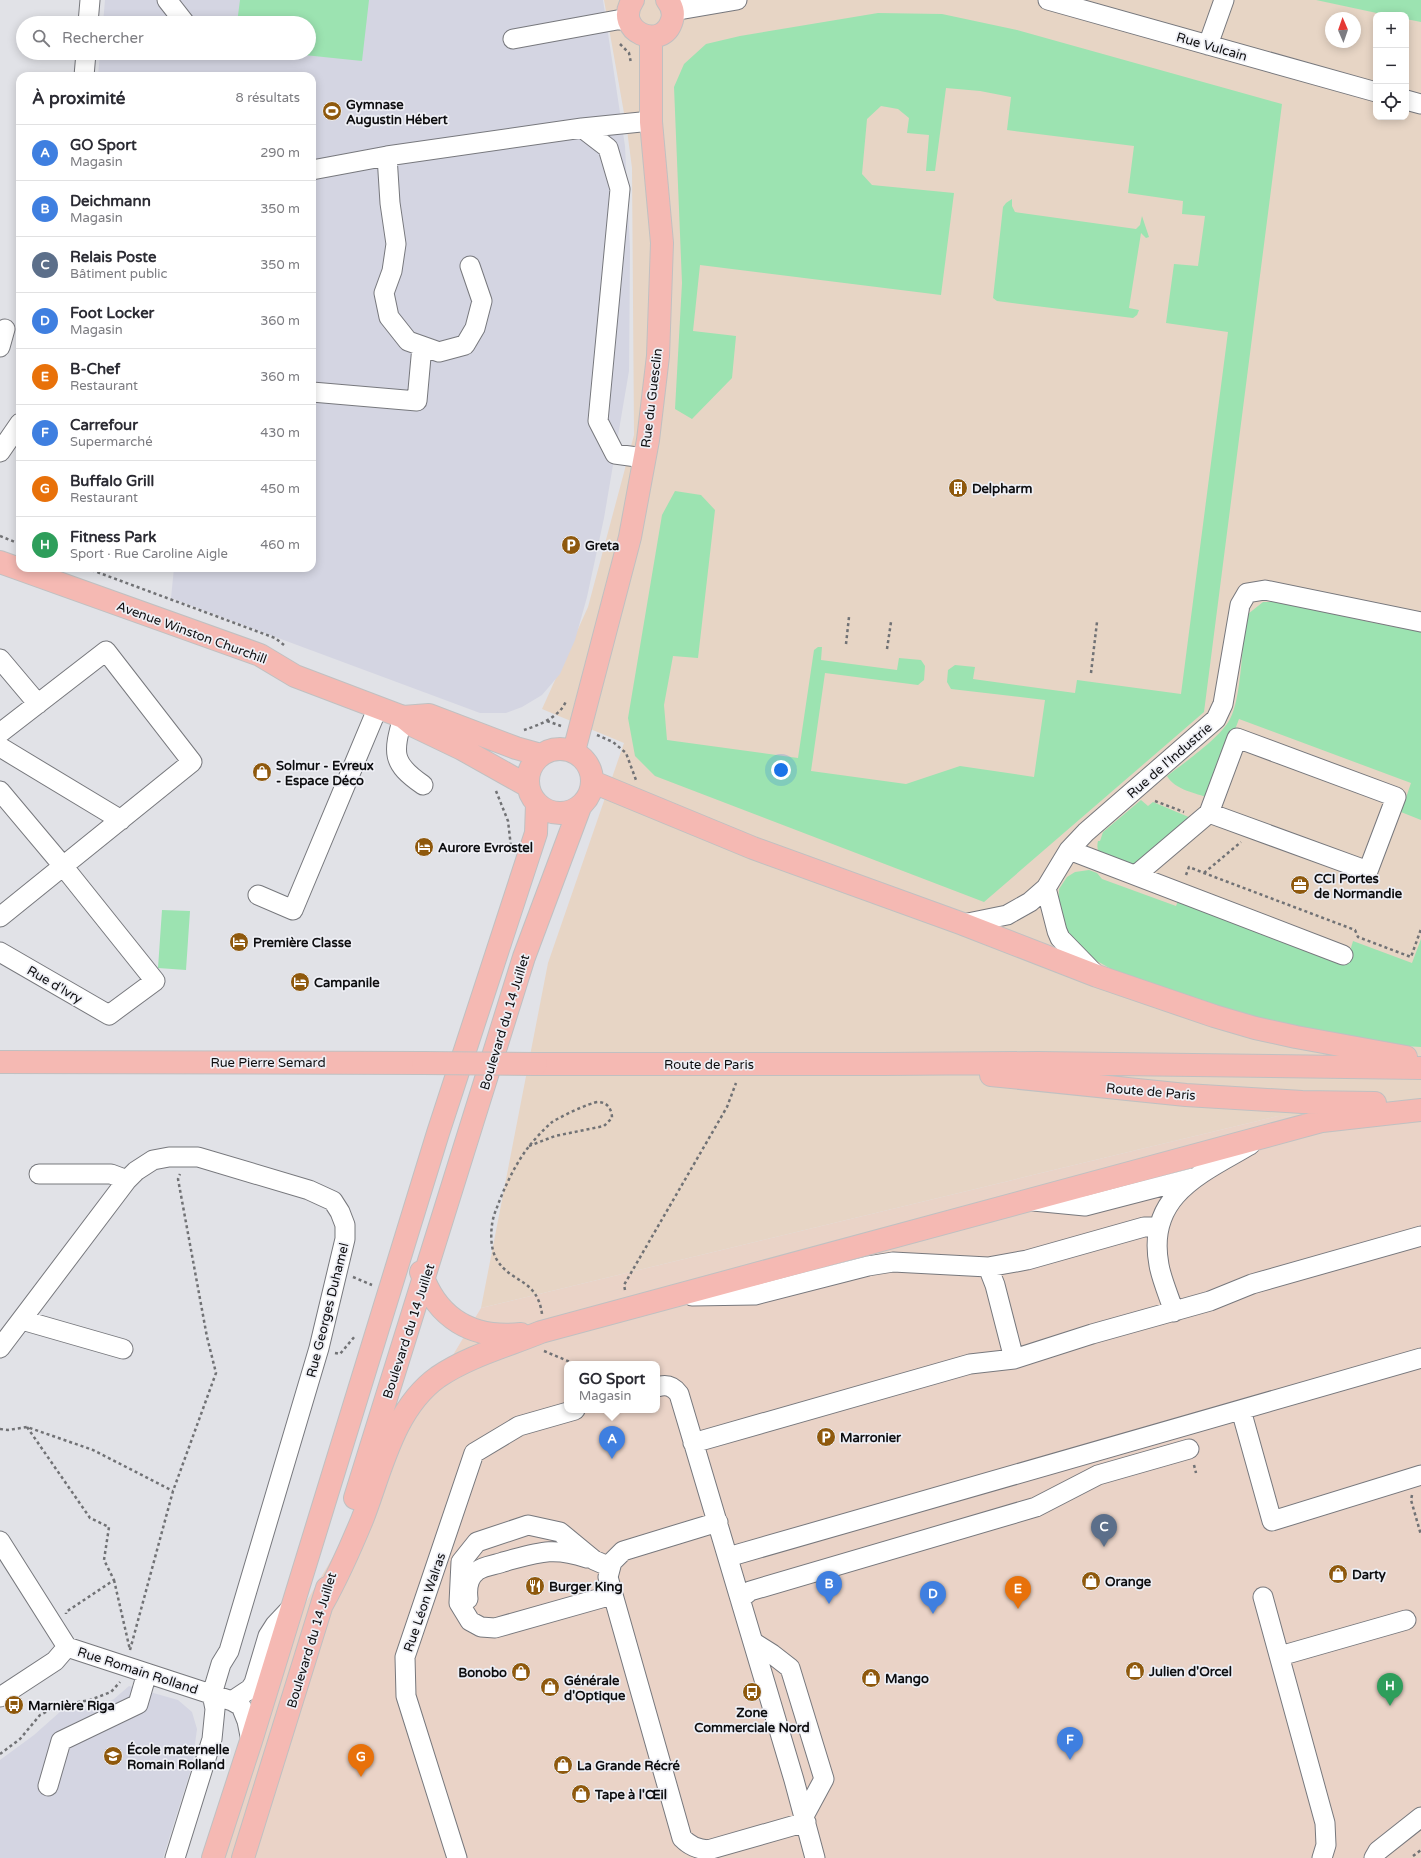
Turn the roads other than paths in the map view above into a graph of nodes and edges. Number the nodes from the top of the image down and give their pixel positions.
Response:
1 (90, 0) edge
2 (167, 0) edge
3 (737, 0) edge
4 (1048, 0) edge
5 (1224, 0) edge
6 (670, 5) edge
7 (631, 10) edge
8 (89, 16) edge
9 (180, 16) edge
10 (651, 37) junction
11 (513, 39) dead end
12 (1208, 45) junction
13 (85, 60) edge
14 (84, 72) edge
15 (1373, 91) edge
16 (1409, 101) edge
17 (1421, 104) edge
18 (651, 122) junction
19 (582, 128) junction
20 (387, 156) junction
21 (316, 168) edge
22 (470, 266) dead end
23 (5, 329) dead end
24 (422, 346) junction
25 (0, 347) edge
26 (316, 392) edge
27 (16, 428) edge
28 (0, 452) edge
29 (644, 458) junction
30 (0, 562) edge
31 (16, 568) edge
32 (28, 572) edge
33 (1421, 622) edge
34 (0, 659) edge
35 (38, 704) junction
36 (378, 707) junction
37 (403, 717) junction
38 (0, 733) edge
39 (0, 747) edge
40 (574, 751) junction
41 (541, 755) junction
42 (593, 782) junction
43 (423, 786) dead end
44 (0, 791) edge
45 (533, 795) junction
46 (580, 807) junction
47 (1209, 812) junction
48 (121, 820) junction
49 (1069, 850) junction
50 (63, 866) junction
51 (1136, 876) junction
52 (1046, 888) junction
53 (258, 895) dead end
54 (0, 917) edge
55 (963, 924) junction
56 (0, 952) edge
57 (1343, 956) dead end
58 (1097, 976) junction
59 (1421, 1060) edge
60 (0, 1062) edge
61 (536, 1064) joint
62 (882, 1064) junction
63 (1421, 1068) edge
64 (453, 1086) junction
65 (1421, 1104) edge
66 (1421, 1110) edge
67 (1266, 1136) junction
68 (38, 1174) dead end
69 (1193, 1178) junction
70 (127, 1180) junction
71 (1029, 1200) junction
72 (1157, 1227) junction
73 (1421, 1236) edge
74 (988, 1267) junction
75 (424, 1281) junction
76 (675, 1296) junction
77 (1174, 1312) junction
78 (22, 1320) junction
79 (540, 1341) junction
80 (0, 1348) edge
81 (123, 1349) dead end
82 (1421, 1358) edge
83 (1014, 1359) junction
84 (660, 1387) edge
85 (1241, 1410) junction
86 (564, 1413) edge
87 (693, 1442) junction
88 (1189, 1449) dead end
89 (1417, 1482) edge
90 (718, 1522) junction
91 (0, 1541) edge
92 (443, 1545) junction
93 (728, 1557) junction
94 (461, 1562) junction
95 (602, 1564) junction
96 (612, 1595) junction
97 (1263, 1597) dead end
98 (740, 1599) junction
99 (323, 1603) junction
100 (292, 1608) junction
101 (560, 1609) junction
102 (1406, 1620) dead end
103 (753, 1642) junction
104 (67, 1647) junction
105 (1280, 1656) junction
106 (147, 1673) junction
107 (212, 1694) junction
108 (0, 1697) edge
109 (232, 1701) junction
110 (251, 1742) junction
111 (48, 1786) dead end
112 (1421, 1817) edge
113 (805, 1819) junction
114 (175, 1858) edge
115 (213, 1858) edge
116 (243, 1858) edge
117 (457, 1858) edge
118 (815, 1858) edge
119 (1322, 1858) edge
120 (1374, 1858) edge

1 - 8 street
2 - 9 street
3 - 6 street
4 - 12 street, Rue Vulcain
5 - 12 street
6 - 10 main road
7 - 10 main road
7 - 11 street
10 - 18 main road, Rue du Guesclin
12 - 15 street, Rue Vulcain
13 - 14 street
16 - 17 street
18 - 19 street
18 - 29 main road, Rue du Guesclin
19 - 20 street
19 - 29 street
20 - 21 street
20 - 24 street
22 - 24 street
23 - 25 street
24 - 26 street
27 - 28 street
29 - 40 main road, Rue du Guesclin
30 - 31 main road, Avenue Winston Churchill
32 - 36 main road, Avenue Winston Churchill
33 - 49 street, Rue de l'Industrie
34 - 35 street
35 - 38 street
35 - 48 street
36 - 37 main road, Avenue Winston Churchill
36 - 53 street
37 - 41 main road
37 - 43 street
37 - 45 main road
39 - 48 street
40 - 41 main road
40 - 42 main road
41 - 45 main road
42 - 46 main road
42 - 55 main road
44 - 50 street
45 - 46 main road
45 - 64 main road, Boulevard du 14 Juillet
46 - 75 main road, Boulevard du 14 Juillet
47 - 47 street
47 - 51 street
48 - 50 street
49 - 51 street
49 - 52 street, Rue de l'Industrie
50 - 54 street
50 - 56 street, Rue d'Ivry
51 - 57 street
52 - 55 street, Rue de l'Industrie
52 - 58 street
55 - 58 main road
58 - 59 main road
60 - 61 main road, Rue Pierre Semard, bridge
61 - 62 main road, Route de Paris
62 - 63 main road, Route de Paris
62 - 65 main road, Route de Paris
64 - 75 main road
64 - 100 main road, Boulevard du 14 Juillet
66 - 67 main road
67 - 69 street
67 - 71 main road
68 - 70 street
69 - 71 street
69 - 72 street
70 - 78 street, Rue Georges Duhamel
70 - 107 street, Rue Georges Duhamel
71 - 76 main road
72 - 74 street
72 - 77 street
73 - 77 street
74 - 76 street
74 - 83 street
75 - 79 main road
75 - 99 main road, Boulevard du 14 Juillet
76 - 79 main road
77 - 83 street
78 - 80 street, Rue Georges Duhamel
78 - 81 street
79 - 99 main road
82 - 85 street
83 - 87 street
84 - 87 street
85 - 89 street
85 - 93 street
86 - 92 street, Rue Léon Walras
87 - 90 street
88 - 98 street
90 - 93 street
90 - 95 street
91 - 104 street, Rue Romain Rolland
92 - 94 street
92 - 117 street, Rue Léon Walras
93 - 98 street
94 - 95 street
94 - 101 street
95 - 96 street
95 - 101 street
96 - 101 street
96 - 113 street
97 - 105 street
98 - 103 street
99 - 116 main road, Boulevard du 14 Juillet
100 - 109 street
100 - 110 main road, Boulevard du 14 Juillet
102 - 105 street
103 - 113 street
103 - 113 street
104 - 106 street, Rue Romain Rolland
104 - 108 street
105 - 119 street
106 - 107 street, Rue Romain Rolland
106 - 111 street
107 - 109 street
107 - 114 street, Rue Romain Rolland
109 - 110 street
110 - 115 main road, Boulevard du 14 Juillet
112 - 120 street
113 - 118 street

